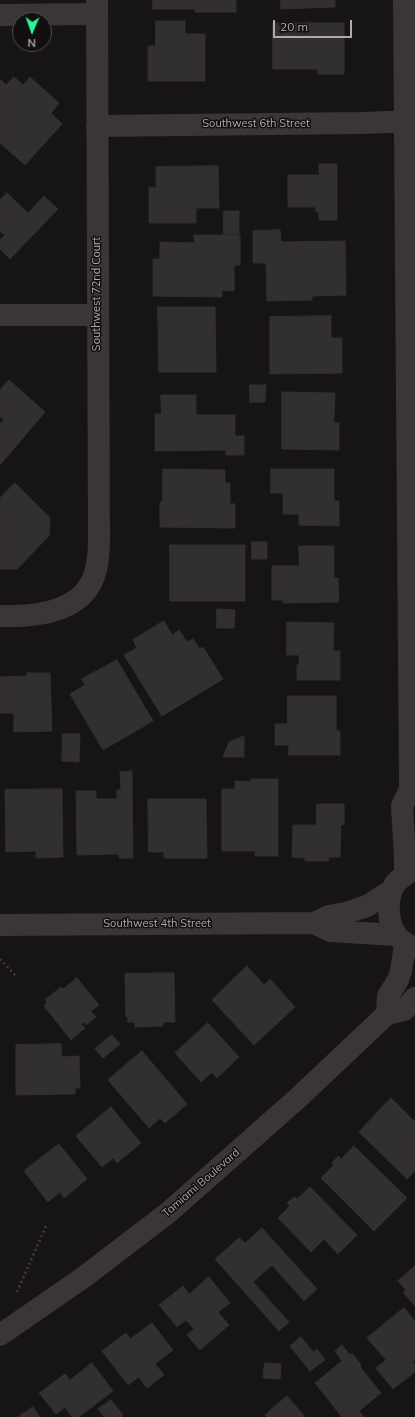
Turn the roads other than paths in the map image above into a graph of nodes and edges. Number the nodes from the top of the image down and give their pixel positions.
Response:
1 (404, 0) edge
2 (97, 7) edge
3 (0, 15) edge
4 (410, 121) edge
5 (97, 126) junction
6 (0, 315) edge
7 (97, 316) junction
8 (0, 616) edge
9 (412, 794) edge
10 (404, 878) edge
11 (314, 923) junction
12 (0, 925) edge
13 (405, 942) edge
14 (415, 998) edge
15 (387, 1014) junction
16 (0, 1335) edge

1 - 4 street
2 - 3 street
2 - 5 street, Southwest 72nd Court
4 - 5 street, Southwest 6th Street
4 - 9 street
5 - 7 street, Southwest 72nd Court
6 - 7 street
7 - 8 street, Southwest 72nd Court
9 - 10 street
10 - 11 street, Southwest 4th Street
10 - 13 street
11 - 12 street, Southwest 4th Street
11 - 13 street, Southwest 4th Street
13 - 15 street
14 - 15 street, Tamiami Boulevard
15 - 16 street, Tamiami Boulevard

